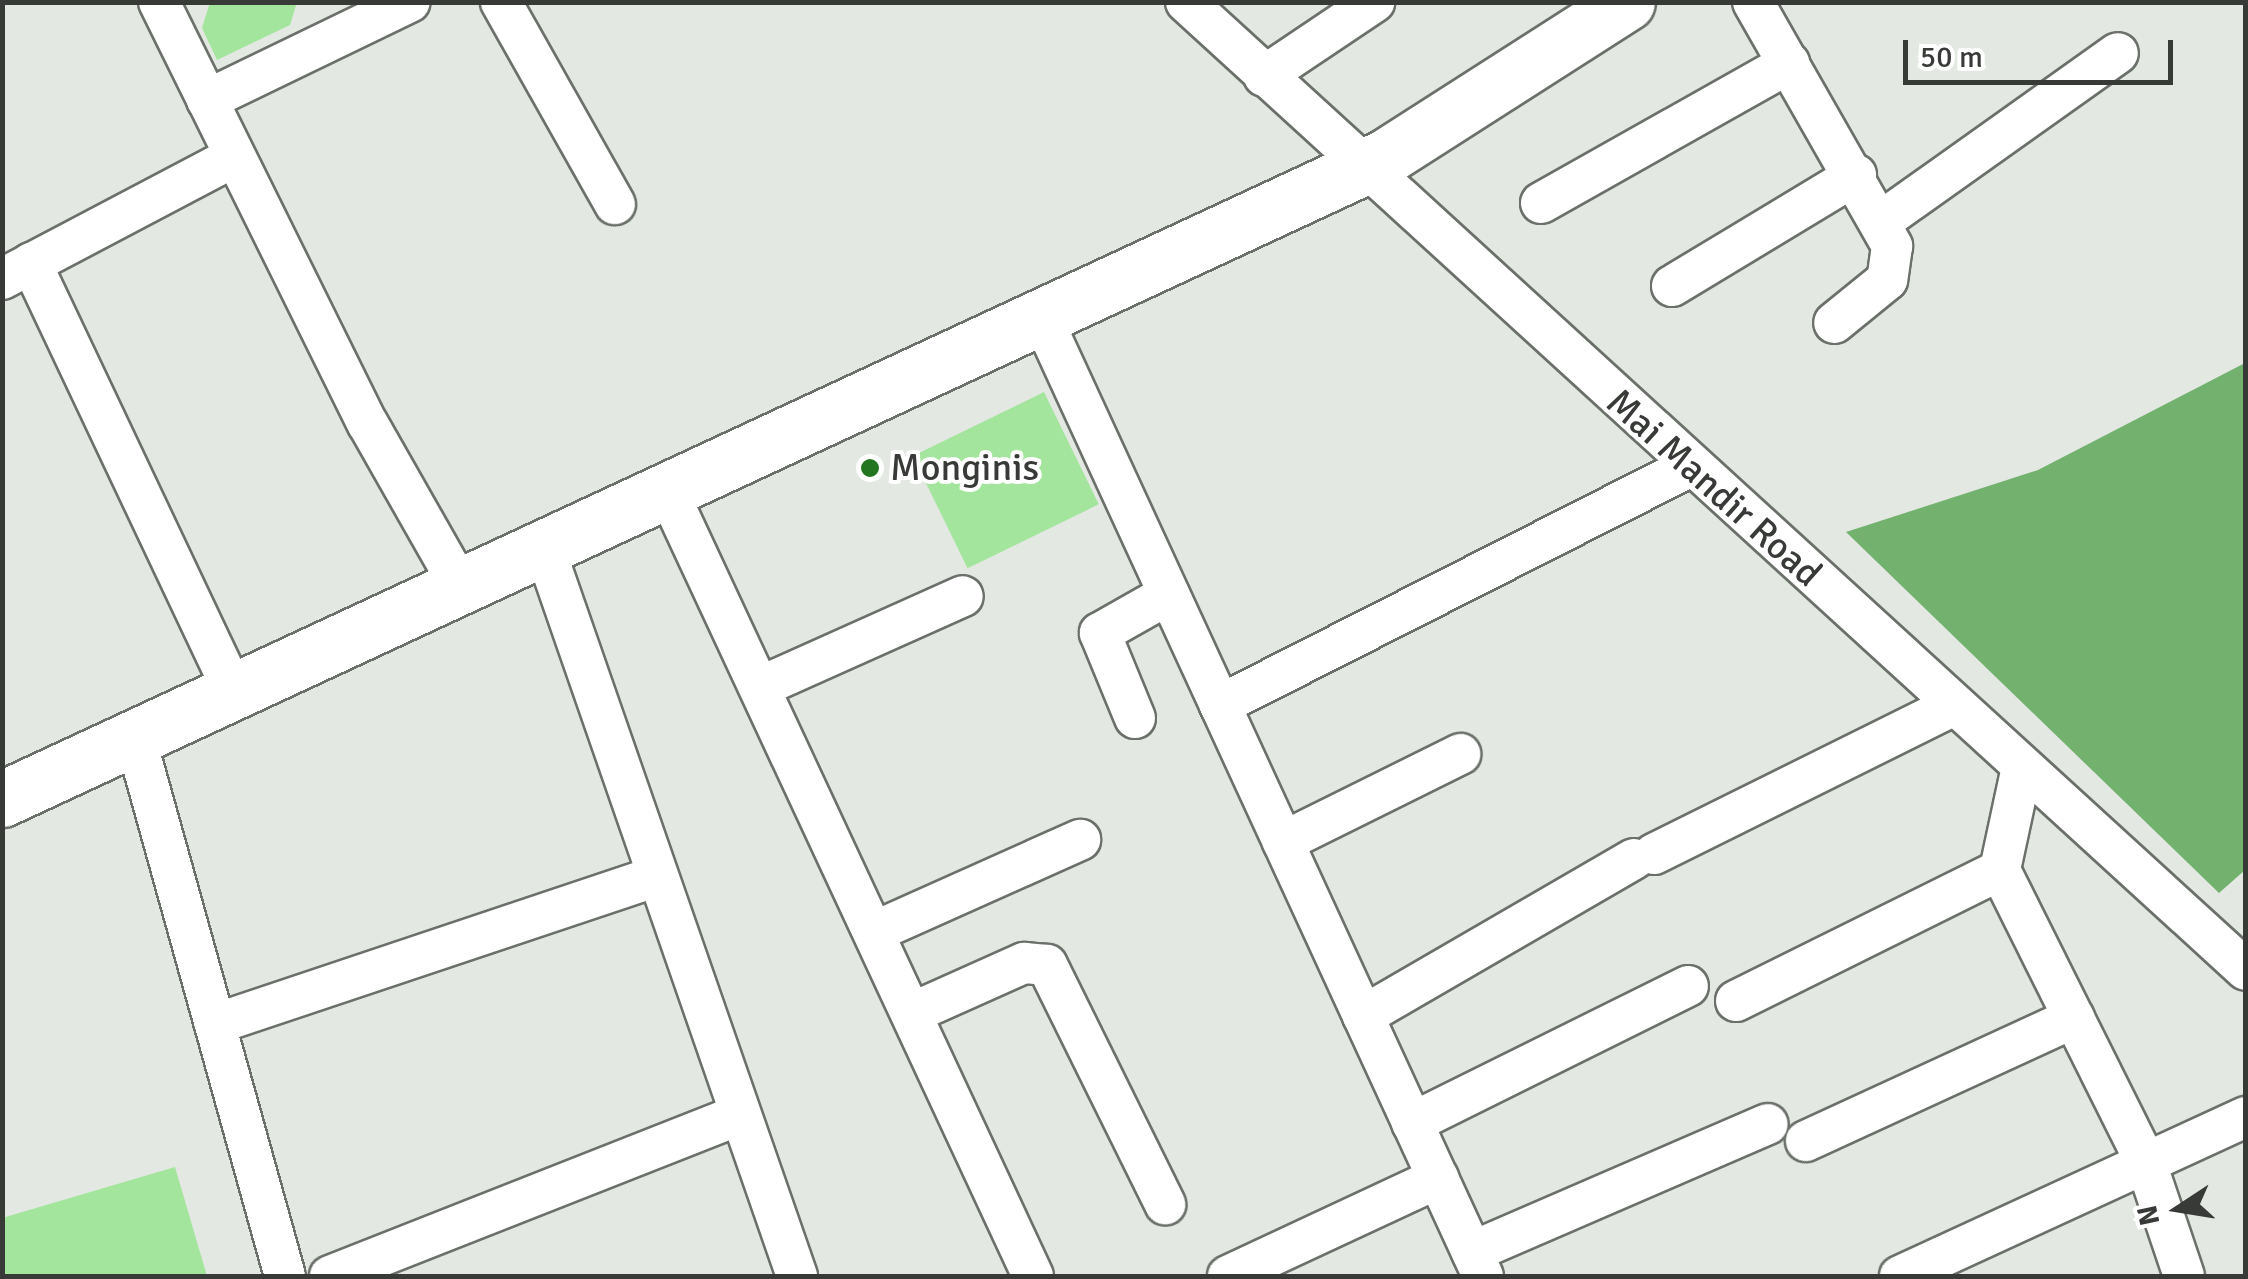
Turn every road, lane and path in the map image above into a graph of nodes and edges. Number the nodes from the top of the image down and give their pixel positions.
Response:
1 (160, 2) edge
2 (410, 2) edge
3 (501, 2) edge
4 (1186, 2) edge
5 (1374, 2) edge
6 (1627, 2) edge
7 (1754, 2) edge
8 (2118, 53) dead end
9 (1789, 63) junction
10 (1264, 76) junction
11 (207, 100) junction
12 (235, 156) junction
13 (1361, 168) junction
14 (1856, 175) junction
15 (1541, 203) dead end
16 (615, 204) dead end
17 (1882, 220) junction
18 (17, 271) edge
19 (1672, 286) dead end
20 (1041, 316) junction
21 (1834, 323) dead end
22 (1691, 466) junction
23 (667, 490) junction
24 (544, 547) junction
25 (460, 586) junction
26 (1169, 594) junction
27 (963, 596) dead end
28 (760, 687) junction
29 (234, 691) junction
30 (1220, 705) junction
31 (1954, 705) junction
32 (1135, 718) dead end
33 (135, 737) junction
34 (1460, 754) dead end
35 (2022, 767) junction
36 (2, 799) edge
37 (1080, 840) dead end
38 (1284, 842) junction
39 (2000, 870) junction
40 (654, 877) junction
41 (874, 932) junction
42 (2246, 970) edge
43 (1688, 986) dead end
44 (1736, 1002) dead end
45 (912, 1013) junction
46 (1364, 1016) junction
47 (2074, 1018) junction
48 (215, 1024) junction
49 (734, 1117) junction
50 (2246, 1117) edge
51 (1412, 1122) junction
52 (1768, 1124) dead end
53 (1806, 1142) dead end
54 (2146, 1163) junction
55 (1438, 1178) junction
56 (1165, 1204) dead end
57 (1478, 1264) edge
58 (1239, 1274) edge
59 (285, 1276) edge
60 (330, 1276) edge
61 (797, 1276) edge
62 (1033, 1276) edge
63 (1900, 1276) edge
64 (2184, 1276) edge

1 - 11 street
2 - 11 street
3 - 16 street
4 - 10 street, Mai Mandir Road
5 - 10 street
6 - 13 main road
7 - 9 street
8 - 17 street
9 - 14 street
9 - 15 street
10 - 13 street, Mai Mandir Road
11 - 12 street
12 - 18 street
12 - 25 street
13 - 20 main road
13 - 22 street, Mai Mandir Road
14 - 17 street
14 - 19 street
17 - 21 street
18 - 29 street
20 - 23 main road
20 - 26 street
22 - 30 street
22 - 31 street, Mai Mandir Road
23 - 24 main road
23 - 28 street
24 - 25 main road
24 - 40 street
25 - 29 main road
26 - 30 street
26 - 32 street
27 - 28 street
28 - 41 street
29 - 33 main road
30 - 38 street
31 - 35 street, Mai Mandir Road
31 - 46 street
33 - 36 main road
33 - 48 street
34 - 38 street
35 - 39 street
35 - 42 street, Mai Mandir Road
37 - 41 street
38 - 46 street
39 - 44 street
39 - 47 street
40 - 48 street
40 - 49 street
41 - 45 street
43 - 51 street
45 - 56 street
45 - 62 street
46 - 51 street
47 - 53 street
47 - 54 street
48 - 59 street
49 - 60 street
49 - 61 street
50 - 54 street
51 - 55 street
52 - 57 street
54 - 63 street
54 - 64 street
55 - 57 street
55 - 58 street

